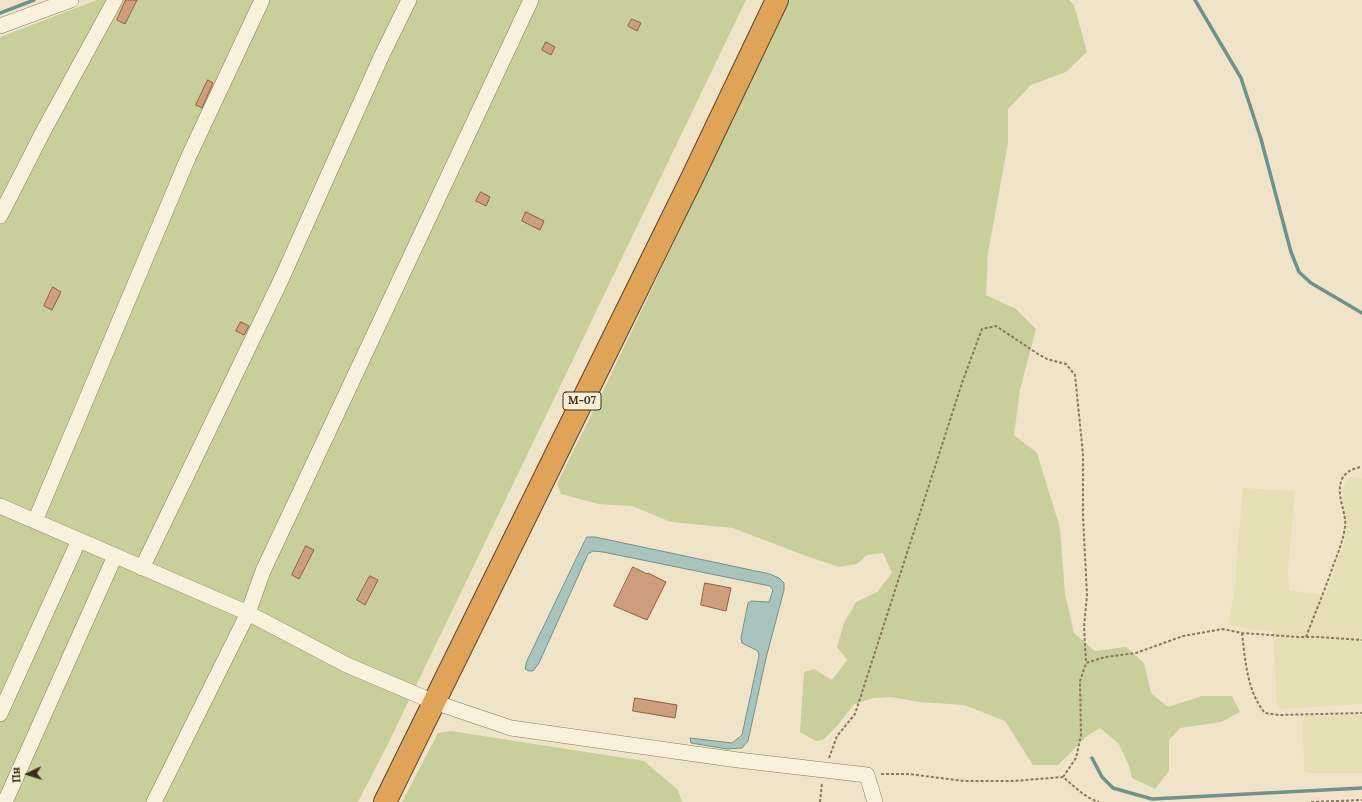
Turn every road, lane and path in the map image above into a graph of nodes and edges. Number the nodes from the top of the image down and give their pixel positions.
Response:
1 (71, 0) edge
2 (116, 0) edge
3 (262, 0) edge
4 (409, 0) edge
5 (532, 0) edge
6 (777, 0) edge
7 (0, 26) edge
8 (0, 216) edge
9 (1362, 467) edge
10 (0, 506) edge
11 (36, 521) junction
12 (79, 540) junction
13 (115, 556) junction
14 (142, 568) junction
15 (248, 613) junction
16 (1242, 633) junction
17 (1306, 637) junction
18 (1362, 640) edge
19 (1086, 663) junction
20 (434, 702) junction
21 (1362, 713) edge
22 (0, 714) edge
23 (824, 770) junction
24 (867, 775) junction
25 (1063, 777) junction
26 (1362, 800) edge
27 (6, 802) edge
28 (154, 802) edge
29 (385, 802) edge
30 (820, 802) edge
31 (875, 802) edge
32 (1099, 802) edge
33 (1311, 802) edge

1 - 7 street
2 - 8 street
3 - 11 street
4 - 14 street
5 - 15 street
6 - 20 highway, М-07
9 - 17 path
10 - 11 street
11 - 12 street
12 - 13 street
12 - 22 street
13 - 14 street
13 - 27 street
14 - 15 street
15 - 20 street
15 - 28 street
16 - 17 path
16 - 19 path
16 - 21 path
17 - 18 path
19 - 23 path
19 - 25 path
20 - 23 street
20 - 29 highway, М-07
23 - 24 street
23 - 30 path
24 - 25 path
24 - 31 street
25 - 32 path
26 - 33 path

